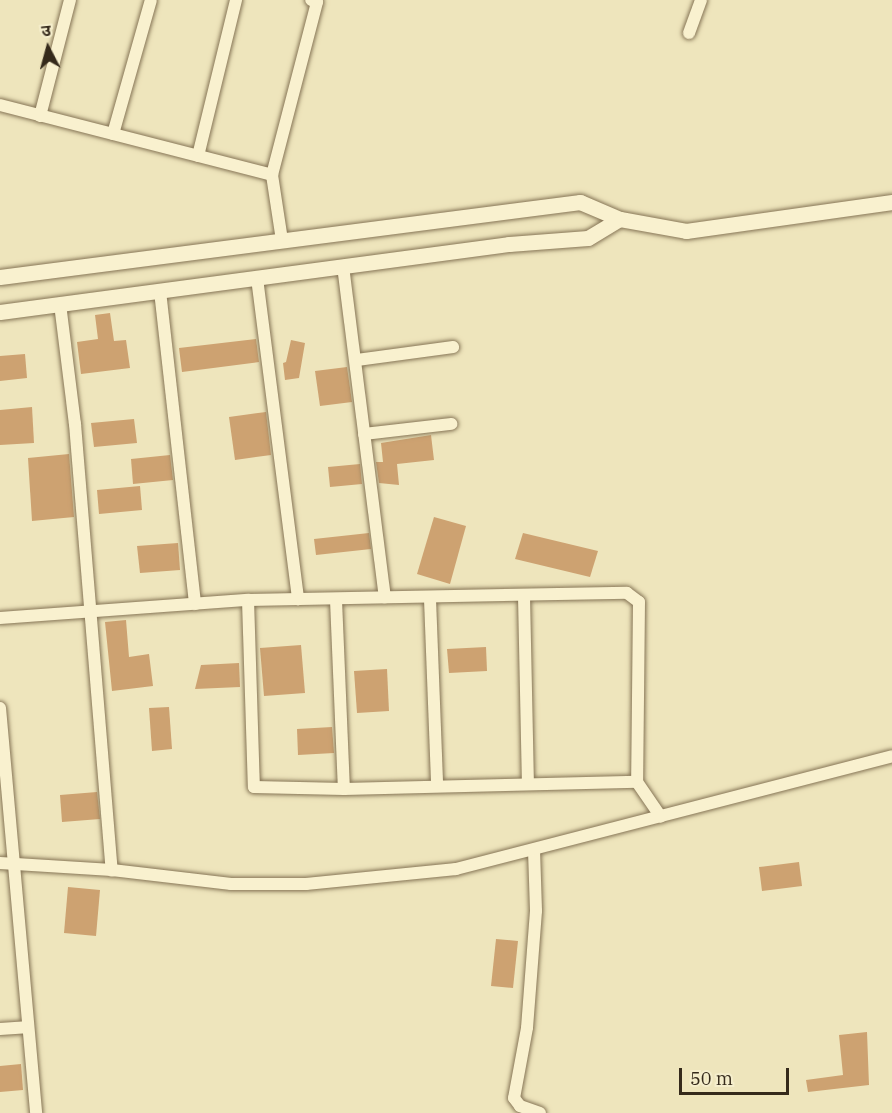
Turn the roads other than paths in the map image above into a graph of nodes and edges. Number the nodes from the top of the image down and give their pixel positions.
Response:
1 (70, 0) edge
2 (151, 0) edge
3 (236, 0) edge
4 (311, 0) edge
5 (701, 0) edge
6 (689, 33) dead end
7 (0, 105) edge
8 (40, 116) junction
9 (113, 134) junction
10 (198, 156) junction
11 (272, 175) junction
12 (892, 202) edge
13 (620, 219) junction
14 (282, 240) junction
15 (343, 266) junction
16 (0, 277) edge
17 (257, 278) junction
18 (160, 291) junction
19 (60, 304) junction
20 (0, 312) edge
21 (453, 347) dead end
22 (357, 360) junction
23 (451, 424) dead end
24 (364, 434) junction
25 (524, 596) junction
26 (385, 597) junction
27 (298, 599) junction
28 (430, 599) junction
29 (248, 600) junction
30 (336, 600) junction
31 (195, 604) junction
32 (91, 610) junction
33 (0, 618) edge
34 (0, 708) edge
35 (892, 756) edge
36 (638, 782) junction
37 (528, 784) junction
38 (437, 785) junction
39 (344, 789) junction
40 (661, 817) junction
41 (534, 850) junction
42 (6, 863) edge
43 (112, 870) junction
44 (26, 1027) junction
45 (0, 1029) edge
46 (36, 1113) edge
47 (540, 1113) edge

1 - 8 street
2 - 9 street
3 - 10 street
4 - 11 street
5 - 6 street
7 - 8 street
8 - 9 street
9 - 10 street
10 - 11 street
11 - 14 street
12 - 13 street
13 - 14 street
13 - 15 street
14 - 16 street
15 - 17 street
15 - 22 street
17 - 18 street
17 - 27 street
18 - 19 street
18 - 31 street
19 - 20 street
19 - 32 street
21 - 22 street
22 - 24 street
23 - 24 street
24 - 26 street
25 - 28 street
25 - 36 street
25 - 37 street
26 - 28 street
26 - 30 street
27 - 29 street
27 - 30 street
28 - 38 street
29 - 31 street
29 - 39 street
30 - 39 street
31 - 32 street
32 - 33 street
32 - 43 street
34 - 42 street
35 - 40 street
36 - 37 street
36 - 40 street
37 - 38 street
38 - 39 street
40 - 41 street
41 - 43 street
41 - 47 street
42 - 43 street
42 - 44 street
44 - 45 street
44 - 46 street

